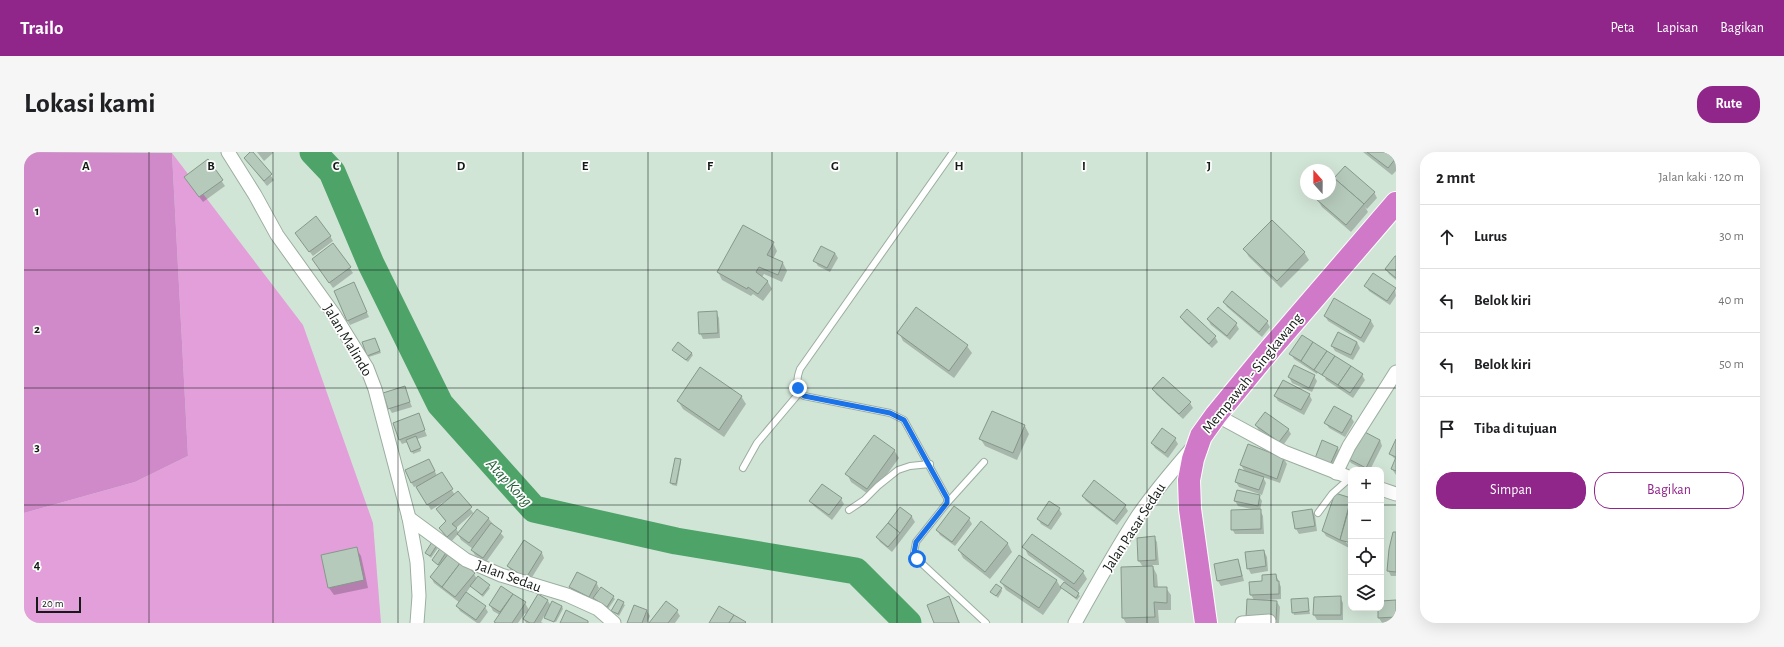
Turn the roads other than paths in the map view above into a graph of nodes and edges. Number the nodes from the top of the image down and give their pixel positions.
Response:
1 (228, 152) edge
2 (953, 152) edge
3 (1396, 203) edge
4 (1396, 372) edge
5 (800, 392) junction
6 (1216, 415) junction
7 (1201, 436) junction
8 (984, 462) dead end
9 (930, 464) junction
10 (743, 468) dead end
11 (1336, 473) junction
12 (1348, 477) edge
13 (1348, 481) edge
14 (1384, 490) edge
15 (1396, 494) edge
16 (947, 503) junction
17 (848, 510) dead end
18 (1318, 513) dead end
19 (409, 518) junction
20 (1269, 621) dead end
21 (417, 623) edge
22 (614, 623) edge
23 (986, 623) edge
24 (1075, 623) edge
25 (1206, 623) edge
26 (1242, 623) edge

1 - 19 street, Jalan Malindo
2 - 5 lane
3 - 6 highway, Mempawah - Singkawang
4 - 11 street
5 - 9 lane
5 - 10 lane
6 - 7 highway, Mempawah - Singkawang
6 - 11 street
7 - 24 street, Jalan Pasar Sedau
7 - 25 highway, Mempawah - Singkawang
8 - 16 lane
9 - 16 lane
9 - 17 lane
11 - 12 street
13 - 18 lane
14 - 15 street
16 - 23 lane
19 - 21 street, Jalan Malindo
19 - 22 street, Jalan Sedau
20 - 26 street

